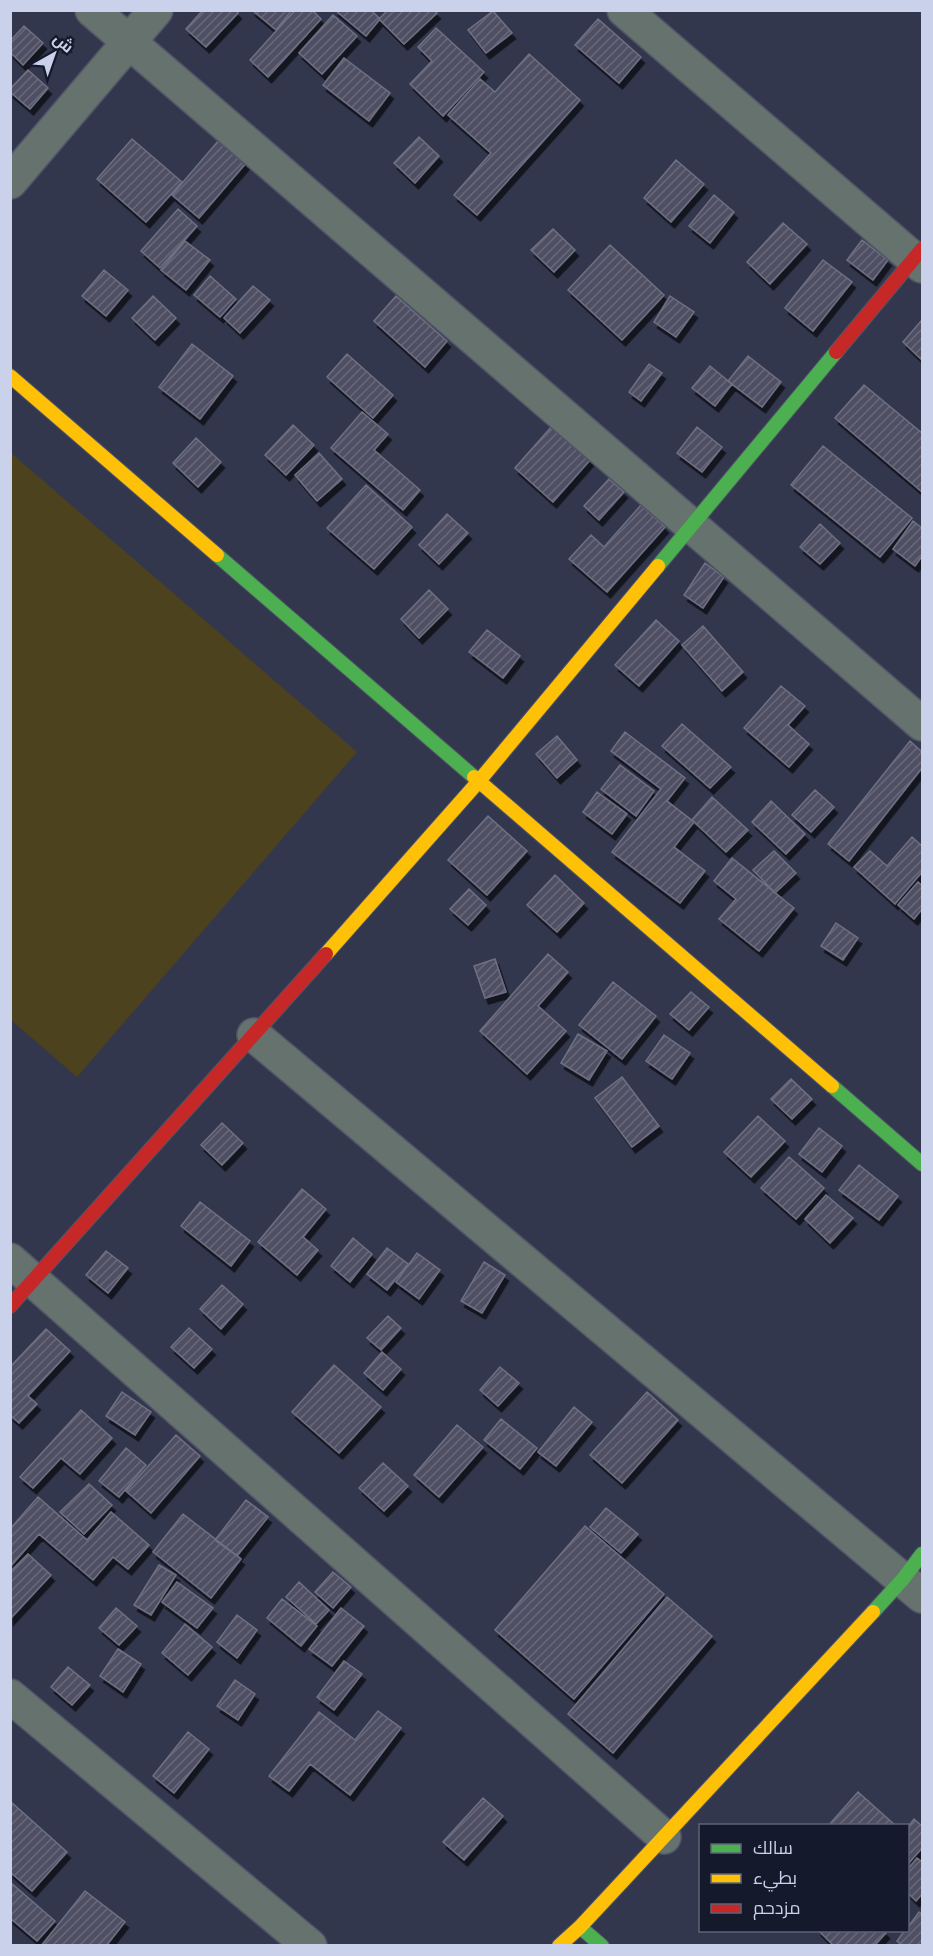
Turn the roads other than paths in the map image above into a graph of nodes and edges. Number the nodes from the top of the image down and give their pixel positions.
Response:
1 (92, 10) edge
2 (156, 10) edge
3 (624, 10) edge
4 (129, 42) junction
5 (10, 182) edge
6 (920, 258) edge
7 (10, 376) edge
8 (690, 525) junction
9 (922, 724) edge
10 (478, 781) junction
11 (255, 1035) junction
12 (922, 1164) edge
13 (21, 1270) edge
14 (10, 1306) edge
15 (916, 1576) edge
16 (10, 1696) edge
17 (664, 1837) junction
18 (580, 1927) junction
19 (310, 1946) edge
20 (559, 1946) edge
21 (602, 1946) edge

1 - 4 street
2 - 4 street
3 - 6 street
4 - 5 street
4 - 8 street
6 - 8 street
7 - 10 street
8 - 9 street
8 - 10 street
10 - 11 street
10 - 12 street
11 - 13 street
11 - 15 street
13 - 14 street
13 - 17 street
15 - 17 street
16 - 19 street
17 - 18 street
18 - 20 street
18 - 21 street

